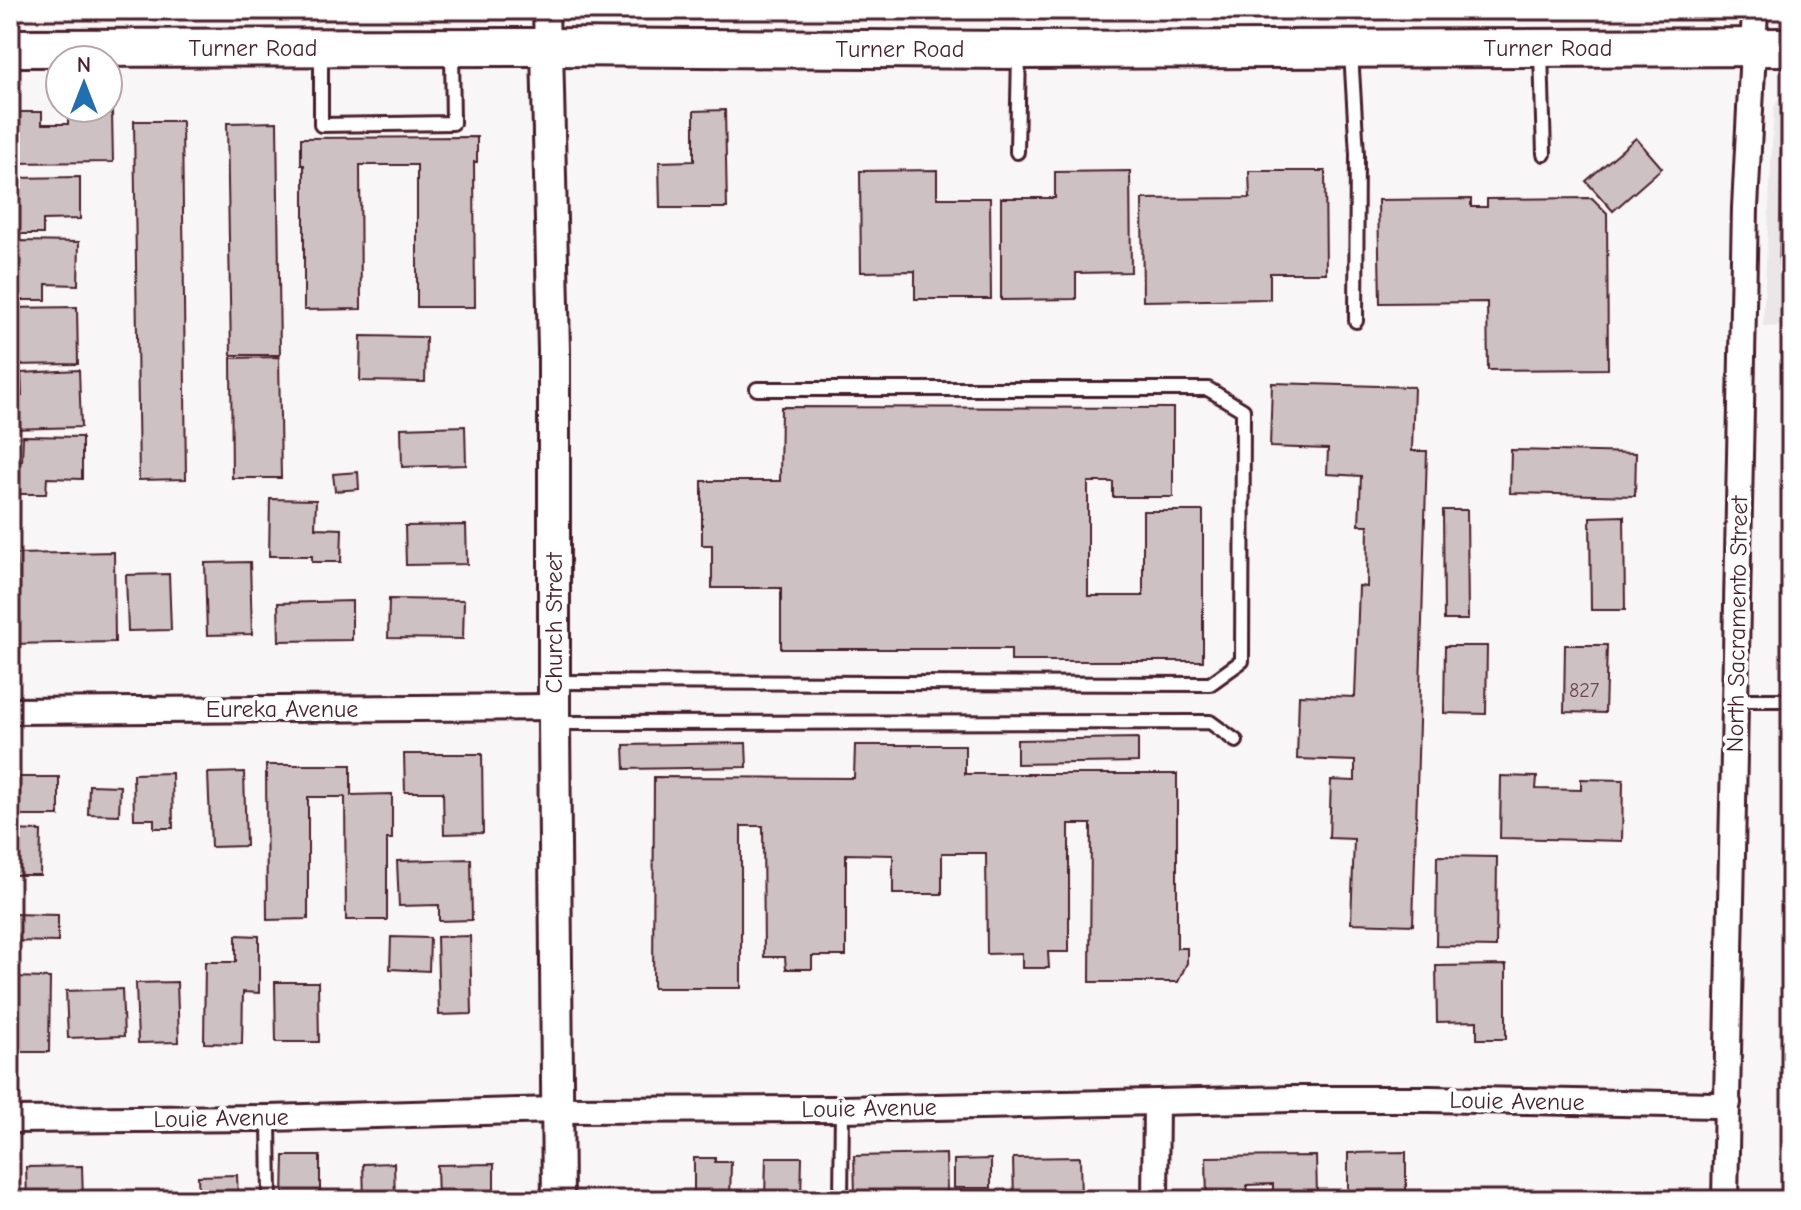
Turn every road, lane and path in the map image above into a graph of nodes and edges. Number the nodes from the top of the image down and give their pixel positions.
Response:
1 (546, 10) edge
2 (1755, 10) edge
3 (452, 47) junction
4 (547, 47) junction
5 (1791, 47) edge
6 (10, 48) edge
7 (321, 48) junction
8 (1541, 48) junction
9 (1754, 48) junction
10 (1351, 49) junction
11 (1019, 50) junction
12 (1017, 152) dead end
13 (1544, 154) dead end
14 (1356, 321) dead end
15 (757, 389) dead end
16 (1736, 700) junction
17 (1791, 700) edge
18 (554, 704) junction
19 (10, 711) edge
20 (1236, 741) dead end
21 (1156, 1103) junction
22 (1728, 1103) junction
23 (842, 1109) junction
24 (557, 1110) junction
25 (269, 1118) junction
26 (10, 1120) edge
27 (270, 1200) edge
28 (558, 1200) edge
29 (841, 1200) edge
30 (1155, 1200) edge
31 (1725, 1200) edge

1 - 4 street
2 - 9 street, North Sacramento Street
3 - 4 main road, Turner Road
3 - 7 main road, Turner Road
3 - 7 lane
4 - 11 main road, Turner Road
4 - 18 street, Church Street
5 - 9 main road, Turner Road
6 - 7 main road, Turner Road
8 - 9 main road, Turner Road
8 - 10 main road, Turner Road
8 - 13 lane
9 - 16 street, North Sacramento Street
10 - 11 main road, Turner Road
10 - 14 lane
11 - 12 lane
15 - 18 lane
16 - 17 lane
16 - 22 street, North Sacramento Street
18 - 19 street, Eureka Avenue
18 - 20 lane
18 - 24 street, Church Street
21 - 22 street, Louie Avenue
21 - 23 street, Louie Avenue
21 - 30 street
22 - 31 street, North Sacramento Street
23 - 24 street, Louie Avenue
23 - 29 lane
24 - 25 street, Louie Avenue
24 - 28 street, Church Street
25 - 26 street, Louie Avenue
25 - 27 lane

